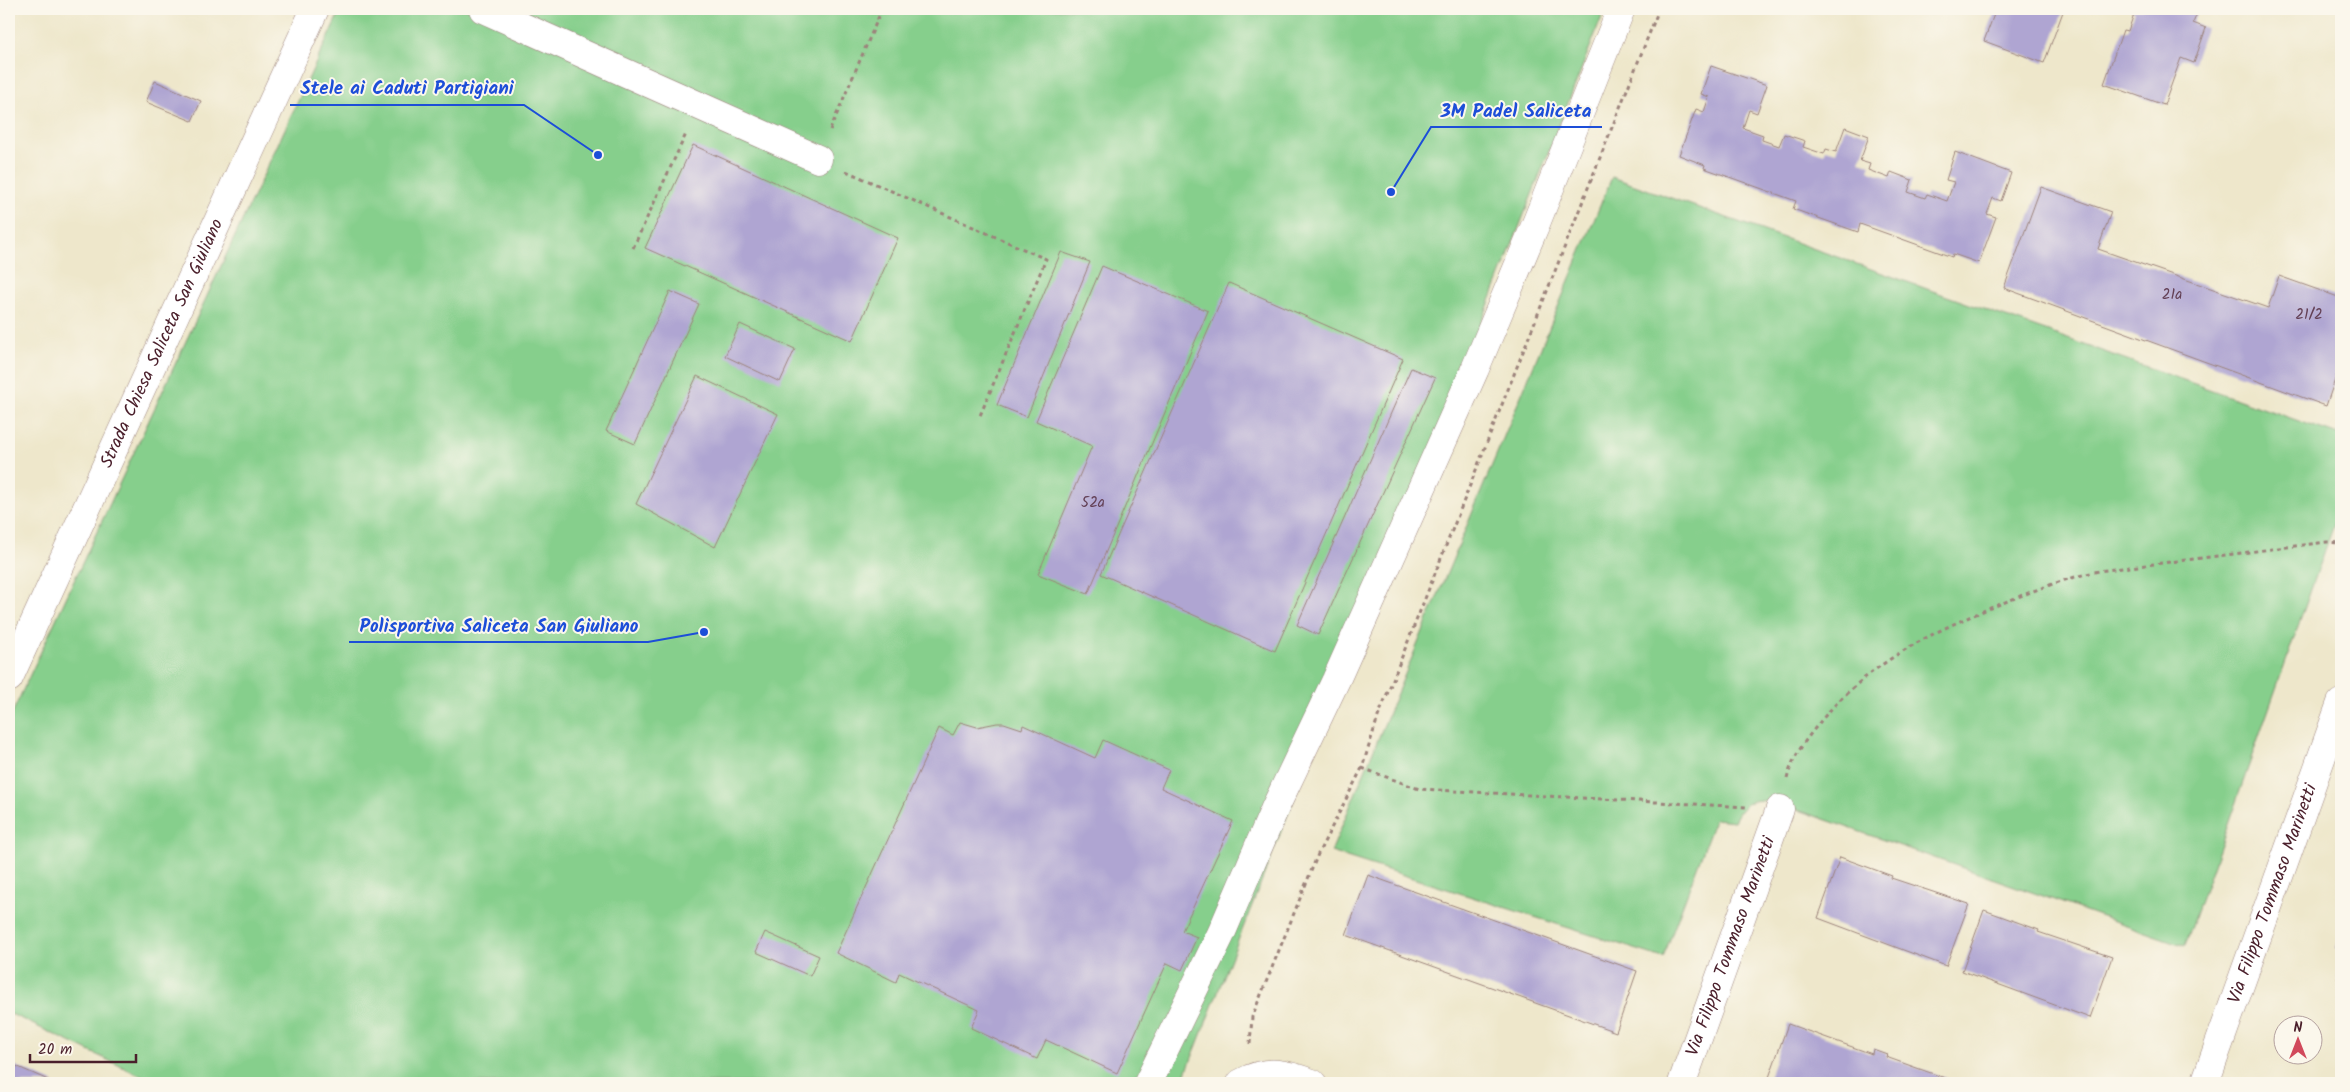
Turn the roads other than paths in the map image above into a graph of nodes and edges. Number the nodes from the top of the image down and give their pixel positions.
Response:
1 (315, 9) edge
2 (484, 9) edge
3 (1621, 9) edge
4 (818, 159) road end
5 (9, 678) edge
6 (2341, 703) edge
7 (1780, 809) road end
8 (1244, 1082) edge
9 (1148, 1083) edge
10 (1312, 1083) edge
11 (1682, 1083) edge
12 (2205, 1083) edge

1 - 5 street, Strada Chiesa Saliceta San Giuliano
2 - 4 street
3 - 9 street
6 - 12 street, Via Filippo Tommaso Marinetti
7 - 11 street, Via Filippo Tommaso Marinetti
8 - 10 street

